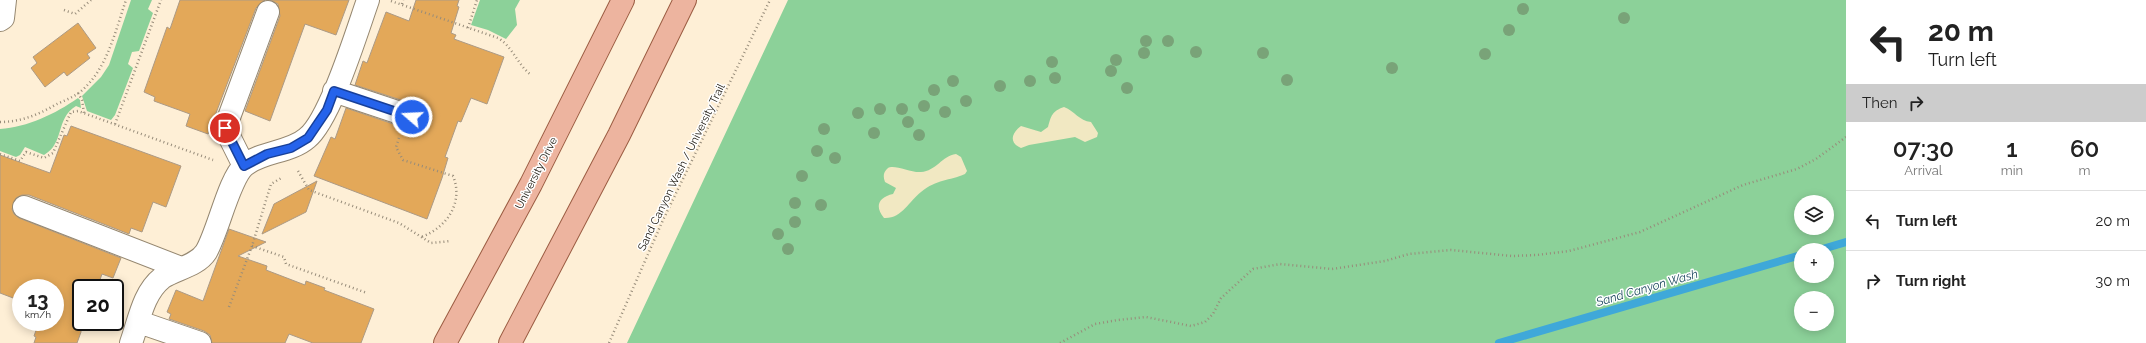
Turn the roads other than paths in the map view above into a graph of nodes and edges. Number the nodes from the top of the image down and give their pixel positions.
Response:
1 (5, 0) edge
2 (368, 0) edge
3 (623, 0) edge
4 (685, 0) edge
5 (268, 12) dead end
6 (0, 20) edge
7 (334, 91) junction
8 (406, 124) road end
9 (244, 166) junction
10 (24, 207) dead end
11 (181, 268) junction
12 (139, 322) junction
13 (132, 343) edge
14 (200, 343) edge
15 (445, 343) edge
16 (510, 343) edge

1 - 6 lane
2 - 7 lane
3 - 15 main road, University Drive
4 - 16 main road
5 - 9 lane
7 - 8 lane
7 - 9 lane
9 - 11 lane
10 - 11 lane
11 - 12 lane
12 - 13 lane
12 - 14 lane

